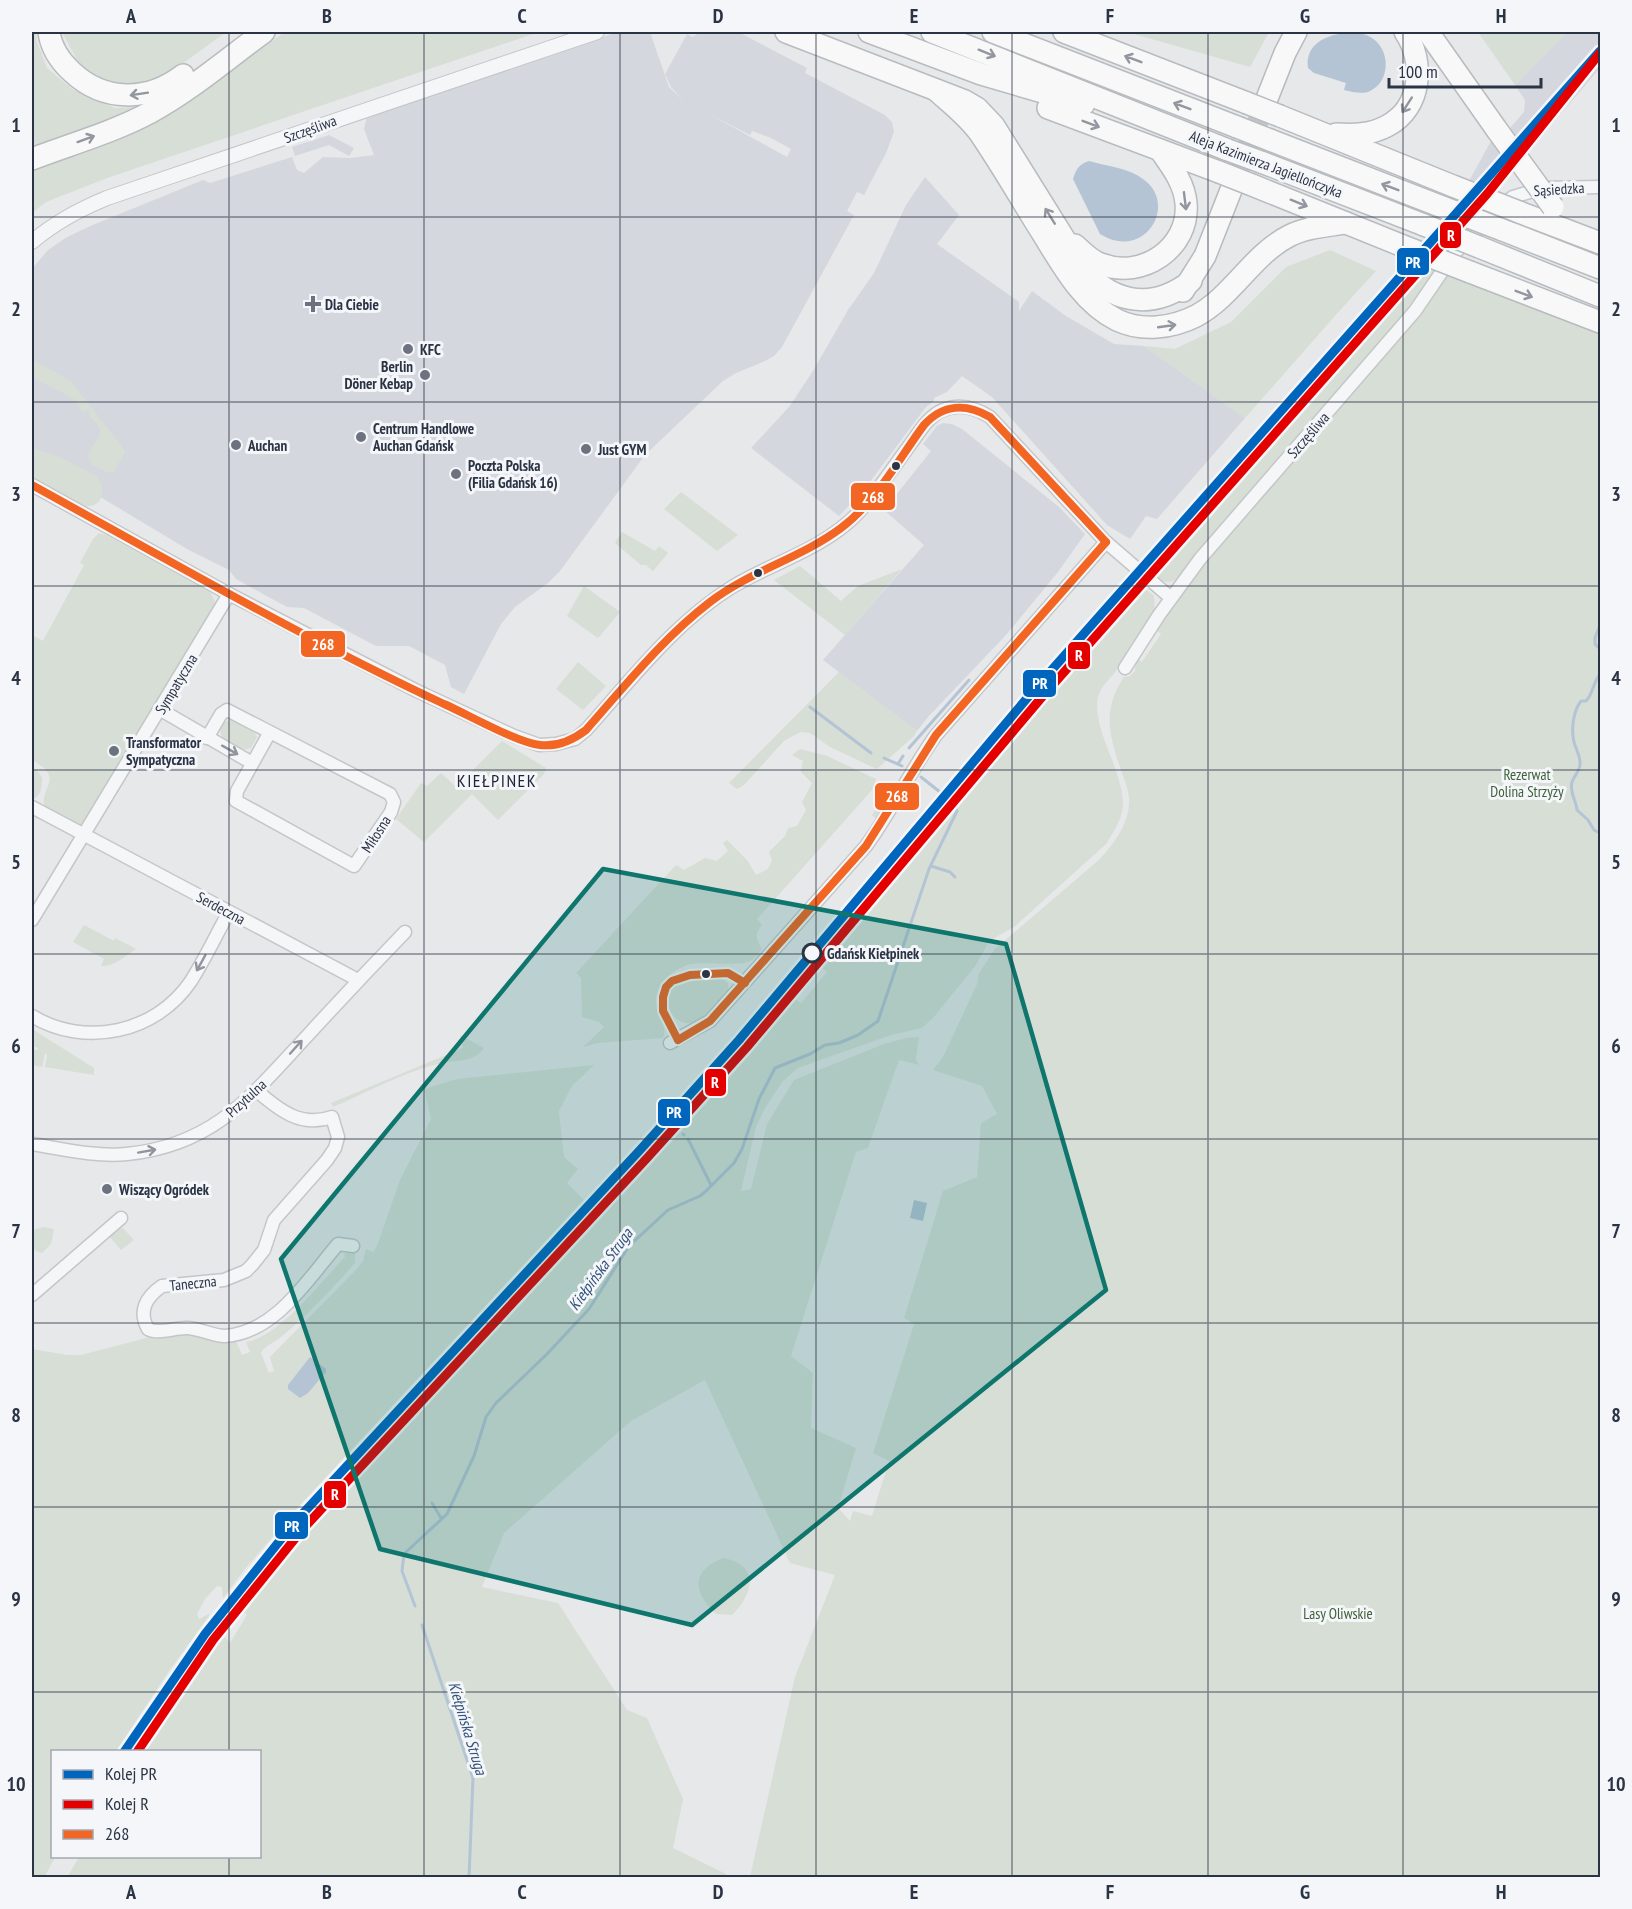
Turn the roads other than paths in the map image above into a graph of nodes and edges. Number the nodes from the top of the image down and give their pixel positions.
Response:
1 (49, 32) edge
2 (241, 32) edge
3 (264, 32) edge
4 (597, 32) edge
5 (786, 32) edge
6 (869, 32) edge
7 (932, 32) edge
8 (993, 32) edge
9 (1064, 32) edge
10 (1296, 32) edge
11 (1405, 32) edge
12 (1428, 32) edge
13 (981, 74) junction
14 (936, 90) junction
15 (1264, 106) junction
16 (1130, 111) junction
17 (1326, 134) junction
18 (1160, 150) junction
19 (32, 159) edge
20 (1235, 181) junction
21 (1600, 187) edge
22 (1346, 223) junction
23 (1574, 233) junction
24 (1064, 239) junction
25 (32, 242) edge
26 (1600, 243) edge
27 (1600, 268) edge
28 (1442, 270) joint
29 (1191, 281) junction
30 (1080, 289) junction
31 (1600, 296) edge
32 (1600, 322) edge
33 (32, 485) edge
34 (1106, 542) junction
35 (229, 594) junction
36 (1172, 598) junction
37 (1125, 668) dead end
38 (161, 710) junction
39 (270, 732) junction
40 (207, 738) junction
41 (252, 763) junction
42 (32, 807) edge
43 (83, 835) junction
44 (229, 912) junction
45 (32, 920) edge
46 (405, 932) dead end
47 (358, 980) junction
48 (32, 1016) edge
49 (674, 1042) dead end
50 (257, 1091) junction
51 (32, 1144) edge
52 (121, 1218) dead end
53 (353, 1245) dead end
54 (32, 1295) edge

2 -> 1 highway
19 -> 3 highway
4 - 25 street, Szczęśliwa
5 - 14 highway
6 - 13 highway
7 -> 16 highway, Aleja Kazimierza Jagiellończyka
27 -> 8 highway, Aleja Kazimierza Jagiellończyka, bridge
15 -> 9 highway
10 - 15 highway
11 -> 17 highway
12 - 23 highway, bridge
13 - 16 highway
13 -> 18 highway
24 -> 14 highway
14 - 30 highway
15 - 17 highway
16 - 31 highway, Aleja Kazimierza Jagiellończyka, bridge
17 - 23 highway, bridge
18 - 20 highway
18 -> 24 highway
20 -> 22 highway
20 - 29 highway
21 - 28 street, Sąsiedzka
30 -> 22 highway
22 -> 32 highway, bridge
23 - 26 highway
24 - 29 highway
28 - 36 street, Szczęśliwa
29 - 30 highway
33 - 35 street
34 - 35 street
34 - 36 street
34 - 49 street
35 - 38 street, Sympatyczna
36 - 37 street, Szczęśliwa
38 - 40 street
38 - 43 street, Sympatyczna
39 - 40 street, Miłosna
39 - 41 street, Miłosna
39 - 41 street, Miłosna
40 -> 41 street
42 - 43 street
43 - 44 street, Serdeczna
43 - 45 street, Sympatyczna
44 - 47 street, Serdeczna
44 -> 48 street
46 - 47 street, Przytulna
50 -> 47 street, Przytulna
51 -> 50 street, Przytulna
50 - 53 street, Taneczna
52 - 54 street

